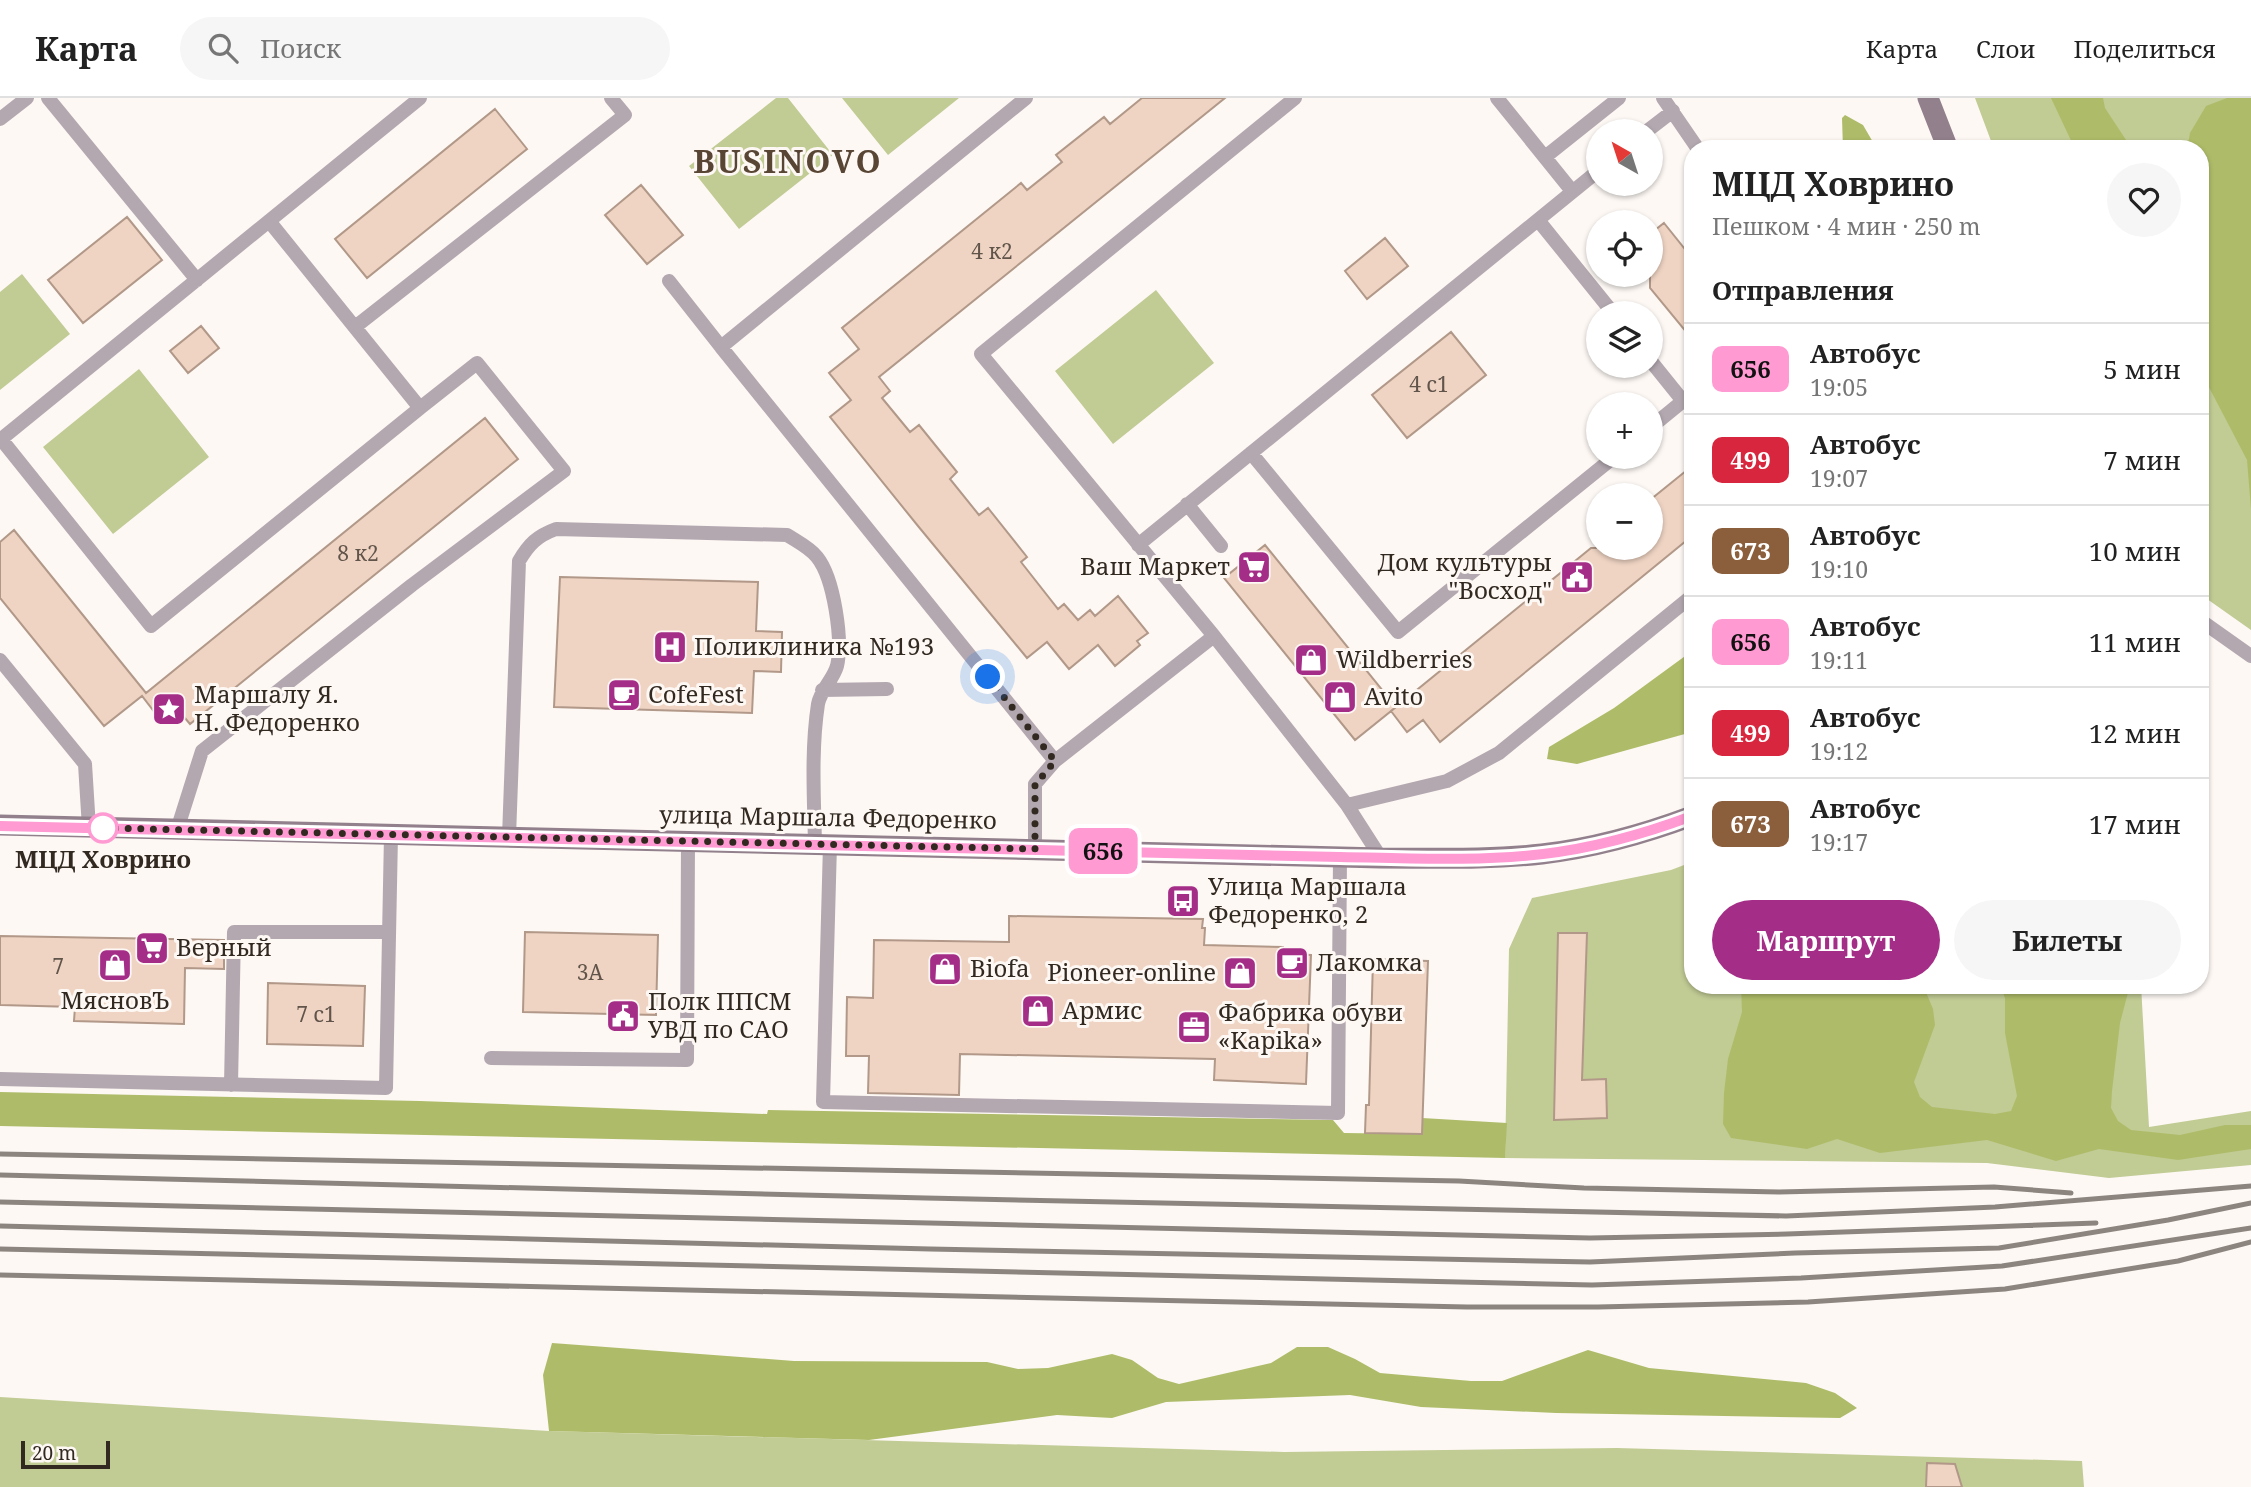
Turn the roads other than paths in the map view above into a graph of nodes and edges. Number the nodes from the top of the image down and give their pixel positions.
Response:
1 (27, 98) edge
2 (48, 98) edge
3 (420, 98) edge
4 (611, 98) edge
5 (1026, 98) edge
6 (1295, 98) edge
7 (1497, 98) edge
8 (1619, 98) edge
9 (1663, 98) edge
10 (1928, 98) edge
11 (1673, 111) junction
12 (0, 119) edge
13 (1663, 119) edge
14 (1692, 140) edge
15 (1944, 140) edge
16 (1545, 158) junction
17 (1586, 180) edge
18 (1572, 191) junction
19 (1538, 220) junction
20 (269, 221) junction
21 (197, 280) junction
22 (669, 281) dead end
23 (1603, 301) edge
24 (355, 327) junction
25 (721, 347) junction
26 (1663, 376) edge
27 (420, 408) junction
28 (1663, 417) edge
29 (0, 440) edge
30 (1251, 453) junction
31 (1599, 469) edge
32 (1187, 504) junction
33 (1138, 545) junction
34 (1221, 546) dead end
35 (1684, 603) edge
36 (2209, 626) edge
37 (1214, 636) junction
38 (2251, 656) edge
39 (0, 660) edge
40 (887, 689) dead end
41 (822, 690) junction
42 (1055, 761) junction
43 (1348, 805) junction
44 (1684, 819) edge
45 (0, 825) edge
46 (89, 828) junction
47 (177, 830) junction
48 (391, 835) junction
49 (509, 837) junction
50 (688, 841) junction
51 (822, 844) junction
52 (1035, 849) junction
53 (1340, 857) junction
54 (1381, 858) junction
55 (389, 932) junction
56 (491, 1058) dead end
57 (0, 1079) edge
58 (231, 1085) junction

1 - 12 lane
2 - 21 lane
3 - 20 lane
4 - 24 lane
5 - 25 lane
6 - 33 lane
7 - 16 lane
8 - 16 lane
9 - 11 lane
10 - 15 street
11 - 13 lane
11 - 14 lane
16 - 18 lane
17 - 18 lane
18 - 19 lane
19 - 23 lane
19 - 30 lane
20 - 21 lane
20 - 24 lane
21 - 29 lane
22 - 25 lane
24 - 27 lane
25 - 42 lane
26 - 28 lane
27 - 29 lane
27 - 47 lane
30 - 31 lane
30 - 32 lane
32 - 33 lane
32 - 34 lane
33 - 37 lane
35 - 43 lane
36 - 38 lane
37 - 42 lane
37 - 43 lane
39 - 46 lane
40 - 41 lane
41 - 49 lane
41 - 51 lane
42 - 52 lane
43 - 54 lane
44 - 54 street, улица Маршала Федоренко
45 - 46 street, улица Маршала Федоренко
46 - 47 street, улица Маршала Федоренко
47 - 48 street, улица Маршала Федоренко
48 - 49 street, улица Маршала Федоренко
48 - 55 lane
49 - 50 street, улица Маршала Федоренко
50 - 51 street, улица Маршала Федоренко
50 - 56 lane
51 - 52 street, улица Маршала Федоренко
51 - 53 lane
52 - 53 street, улица Маршала Федоренко
53 - 54 street, улица Маршала Федоренко
55 - 58 lane
55 - 58 lane
57 - 58 lane

